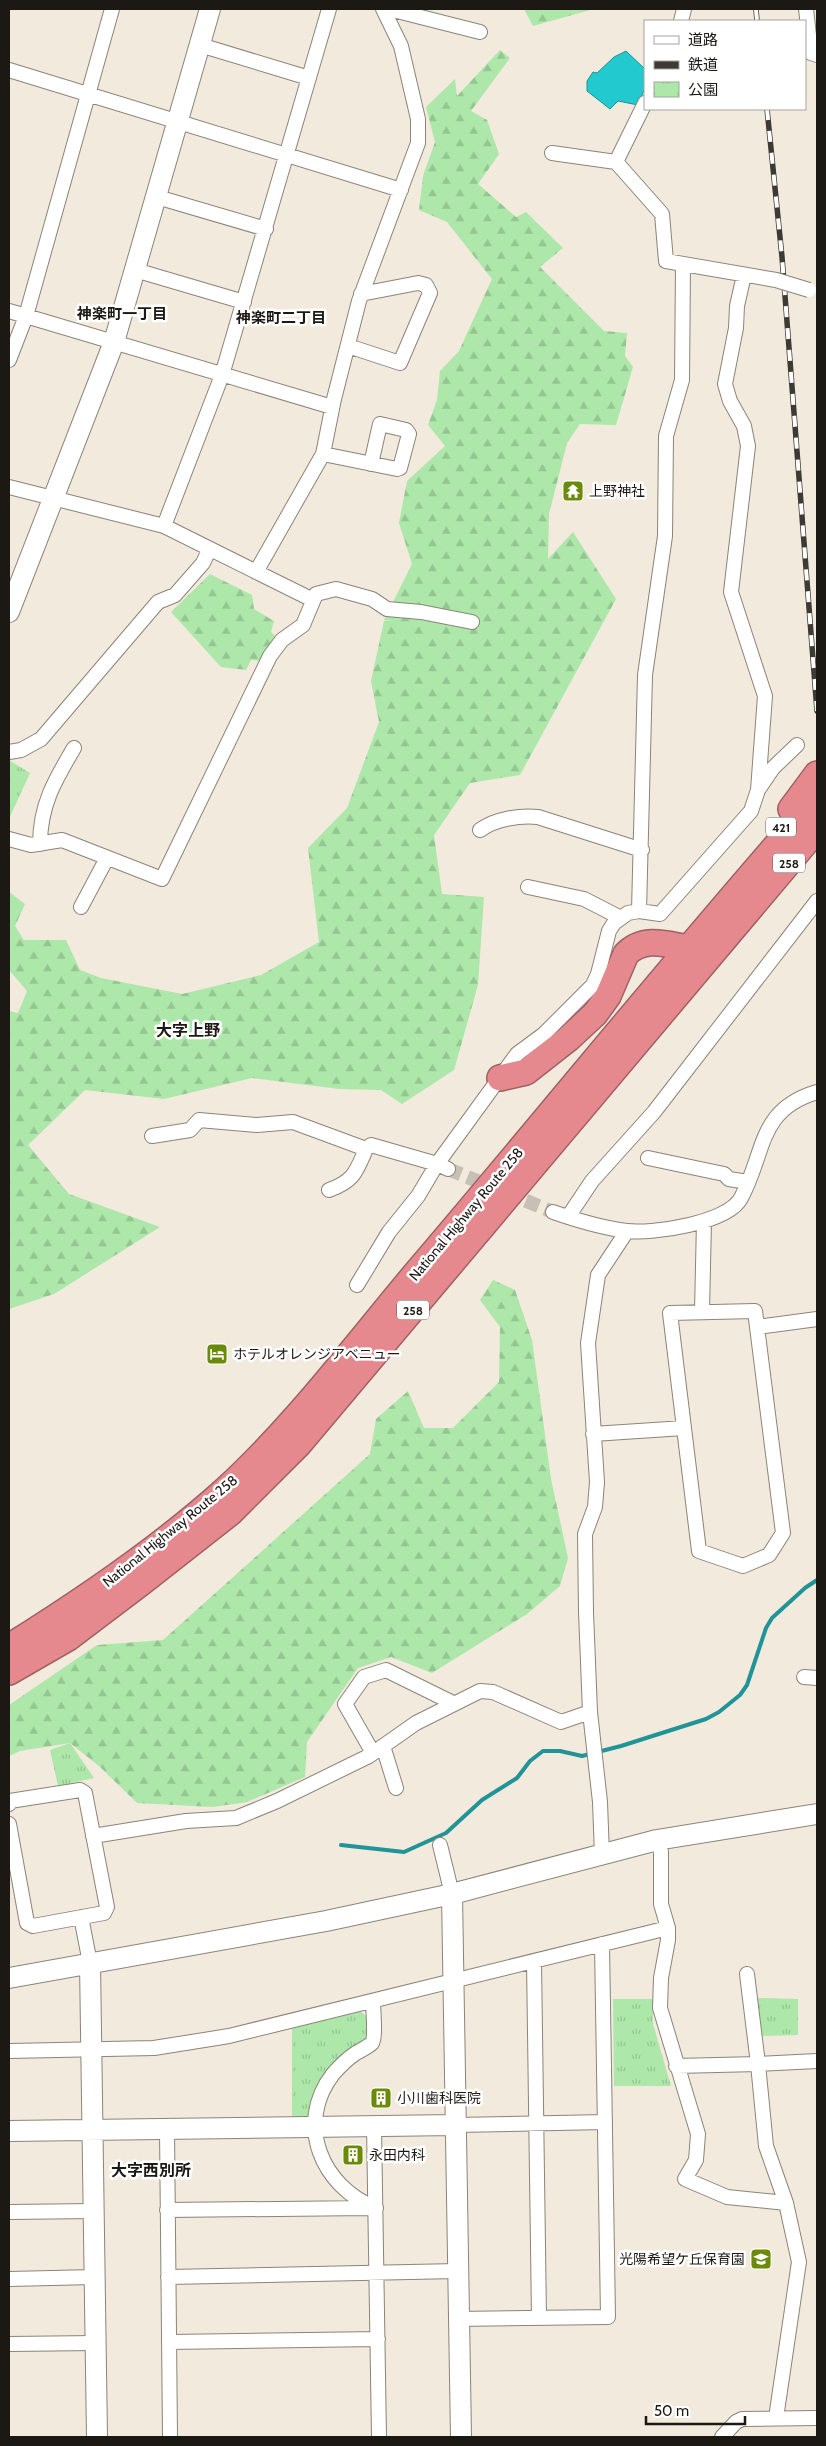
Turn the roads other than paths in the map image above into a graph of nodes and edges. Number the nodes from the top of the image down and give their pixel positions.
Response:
1 (210, 9) edge
2 (329, 9) edge
3 (382, 9) edge
4 (389, 9) edge
5 (806, 9) edge
6 (108, 10) edge
7 (424, 12) edge
8 (480, 32) dead end
9 (200, 45) junction
10 (817, 55) edge
11 (9, 70) edge
12 (310, 78) junction
13 (88, 94) junction
14 (644, 105) edge
15 (178, 121) junction
16 (552, 153) dead end
17 (286, 154) junction
18 (616, 162) junction
19 (401, 190) junction
20 (157, 197) junction
21 (266, 229) junction
22 (683, 265) junction
23 (135, 270) junction
24 (744, 275) junction
25 (813, 291) edge
26 (361, 294) junction
27 (244, 302) junction
28 (9, 311) edge
29 (26, 316) junction
30 (114, 342) junction
31 (348, 346) junction
32 (9, 360) edge
33 (222, 375) junction
34 (332, 407) junction
35 (323, 454) junction
36 (371, 464) dead end
37 (9, 487) edge
38 (52, 498) junction
39 (164, 526) junction
40 (210, 550) junction
41 (256, 572) junction
42 (15, 579) edge
43 (313, 600) junction
44 (9, 612) edge
45 (472, 622) dead end
46 (797, 745) dead end
47 (74, 748) dead end
48 (9, 752) edge
49 (758, 790) junction
50 (815, 816) edge
51 (480, 830) dead end
52 (9, 839) edge
53 (40, 844) junction
54 (642, 850) junction
55 (107, 858) junction
56 (759, 882) junction
57 (528, 887) dead end
58 (817, 901) edge
59 (81, 907) dead end
60 (639, 911) junction
61 (621, 918) junction
62 (688, 948) junction
63 (500, 1078) junction
64 (817, 1092) edge
65 (152, 1136) dead end
66 (366, 1149) junction
67 (648, 1158) dead end
68 (442, 1167) junction
69 (748, 1182) junction
70 (329, 1190) dead end
71 (553, 1212) tunnel mouth
72 (568, 1217) junction
73 (704, 1221) junction
74 (627, 1231) junction
75 (357, 1285) dead end
76 (702, 1312) junction
77 (817, 1320) edge
78 (758, 1327) junction
79 (684, 1428) junction
80 (593, 1434) junction
81 (9, 1648) edge
82 (9, 1672) edge
83 (452, 1704) junction
84 (590, 1712) junction
85 (378, 1750) junction
86 (396, 1788) dead end
87 (9, 1804) edge
88 (817, 1814) edge
89 (9, 1824) edge
90 (93, 1836) junction
91 (658, 1840) junction
92 (440, 1845) dead end
93 (602, 1855) junction
94 (452, 1894) junction
95 (81, 1917) junction
96 (668, 1928) junction
97 (602, 1944) junction
98 (534, 1961) junction
99 (90, 1963) junction
100 (747, 1974) dead end
101 (9, 1978) edge
102 (454, 1981) junction
103 (373, 2001) junction
104 (91, 2050) junction
105 (9, 2051) edge
106 (817, 2061) edge
107 (758, 2064) junction
108 (676, 2066) junction
109 (605, 2122) junction
110 (536, 2124) junction
111 (455, 2125) junction
112 (316, 2126) junction
113 (374, 2126) junction
114 (167, 2129) junction
115 (9, 2131) edge
116 (93, 2131) junction
117 (786, 2202) junction
118 (376, 2208) junction
119 (167, 2210) junction
120 (94, 2211) junction
121 (9, 2212) edge
122 (458, 2271) junction
123 (377, 2273) junction
124 (95, 2277) junction
125 (168, 2277) junction
126 (9, 2279) edge
127 (539, 2318) junction
128 (458, 2319) junction
129 (378, 2339) junction
130 (169, 2342) junction
131 (96, 2343) junction
132 (9, 2344) edge
133 (776, 2418) junction
134 (817, 2418) edge
135 (98, 2437) edge
136 (170, 2437) edge
137 (380, 2437) edge
138 (461, 2437) edge
139 (722, 2437) edge

1 - 9 street
2 - 12 street
3 - 19 street
4 - 7 street
5 - 10 street
6 - 13 street
7 - 8 street
9 - 12 street
9 - 15 street
11 - 13 street
12 - 17 street
13 - 15 street
13 - 29 street
14 - 18 street
15 - 17 street
15 - 20 street
16 - 18 street
17 - 19 street
17 - 21 street
18 - 22 street
19 - 26 street
20 - 21 street
20 - 23 street
21 - 27 street
22 - 24 street
22 - 54 street
23 - 27 street
23 - 30 street
24 - 25 street, bridge
24 - 49 street
26 - 31 street
26 - 31 street
27 - 33 street
28 - 29 street
29 - 30 street
29 - 32 street
30 - 33 street
30 - 38 street
31 - 34 street
33 - 34 street
33 - 39 street
34 - 35 street
35 - 36 street
35 - 41 street
37 - 38 street
38 - 39 street
38 - 42 street
39 - 40 street
40 - 41 street
40 - 48 street
41 - 43 street
42 - 44 street
43 - 45 street
43 - 55 street
46 - 49 street
47 - 53 street
49 - 60 street
50 - 56 highway, National Highway Route 258 / 258
50 - 56 highway
51 - 54 street
52 - 53 street
53 - 55 street
54 - 60 street
55 - 59 street
56 - 62 highway, National Highway Route 258 / 258
56 - 82 highway, National Highway Route 258 / 258
57 - 61 street
58 - 72 street
60 - 61 street
61 - 63 street
62 - 63 highway
62 - 81 highway, National Highway Route 258 / 258
63 - 68 street
64 - 69 street
65 - 66 street
66 - 68 street
66 - 70 street
67 - 69 street
68 - 75 street
69 - 73 street
71 - 72 street
72 - 74 street
73 - 74 street
73 - 76 street
74 - 80 street
76 - 78 street
76 - 79 street
77 - 78 street
78 - 79 street
79 - 80 street
80 - 84 street
83 - 84 street
83 - 85 street
83 - 85 street
84 - 93 street
85 - 86 street
85 - 90 street
87 - 90 street
88 - 91 street
89 - 95 street
90 - 95 street
91 - 93 street
91 - 96 street
92 - 94 street
93 - 94 street
94 - 99 street
94 - 102 street
95 - 99 street
96 - 97 street
96 - 108 street
97 - 98 street
97 - 109 street
98 - 102 street
98 - 110 street
99 - 101 street
99 - 104 street
100 - 107 street
102 - 103 street
102 - 111 street
103 - 104 street
103 - 112 street
104 - 105 street
104 - 116 street
106 - 107 street
107 - 108 street
107 - 117 street
108 - 117 street
109 - 110 street
109 - 127 street
110 - 111 street
110 - 127 street
111 - 113 street
111 - 122 street
112 - 113 street
112 - 114 street
112 - 118 street
113 - 118 street
114 - 116 street
114 - 119 street
115 - 116 street
116 - 120 street
117 - 133 street
118 - 119 street
118 - 123 street
119 - 125 street
120 - 121 street
120 - 124 street
122 - 123 street
122 - 128 street
123 - 125 street
123 - 129 street
124 - 126 street
124 - 131 street
125 - 130 street
127 - 128 street
128 - 138 street
129 - 130 street
129 - 137 street
130 - 136 street
131 - 132 street
131 - 135 street
133 - 134 street
133 - 139 street

